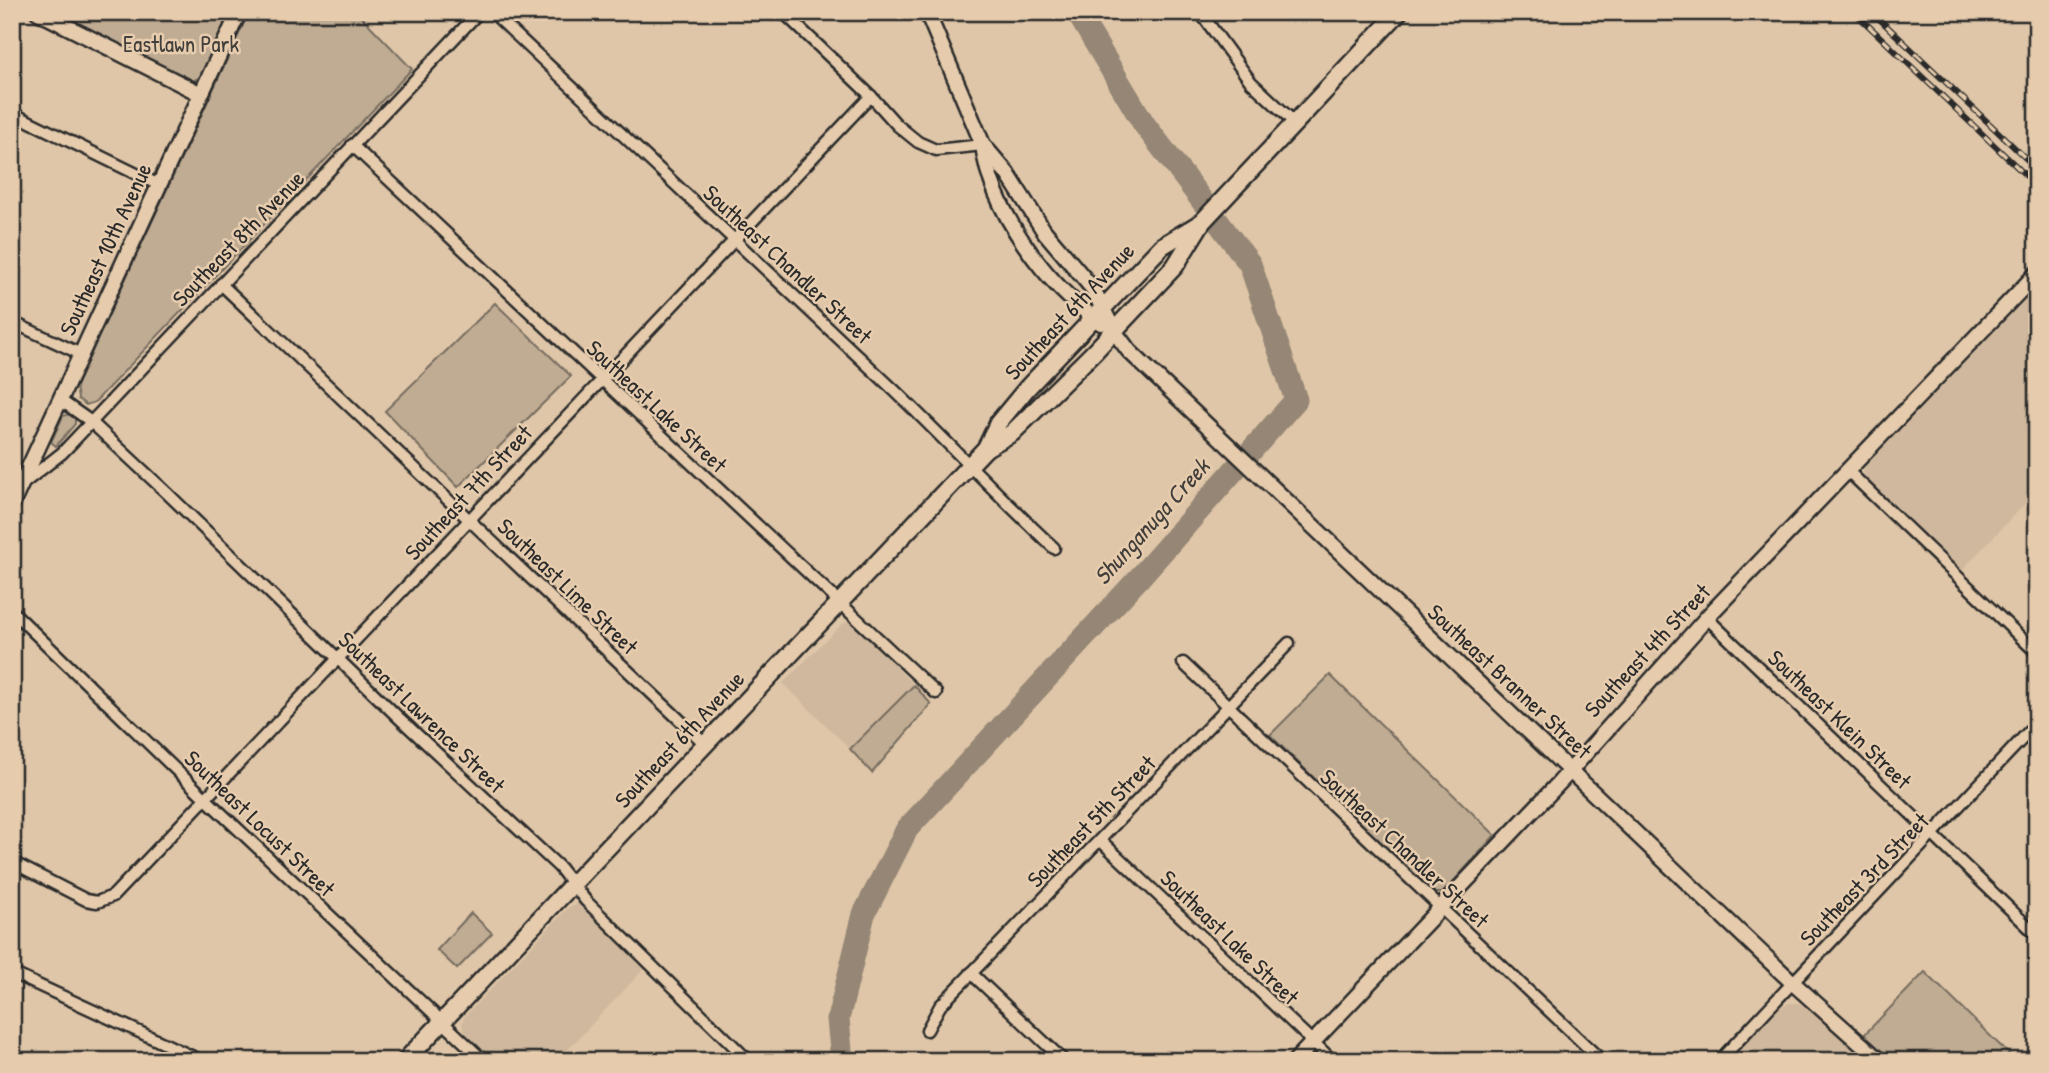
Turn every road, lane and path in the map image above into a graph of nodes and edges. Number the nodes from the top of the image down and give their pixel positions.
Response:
1 (38, 12) edge
2 (239, 12) edge
3 (479, 12) edge
4 (492, 12) edge
5 (783, 12) edge
6 (927, 12) edge
7 (1200, 12) edge
8 (1399, 12) edge
9 (201, 94) junction
10 (871, 96) junction
11 (12, 113) edge
12 (1295, 123) junction
13 (352, 145) junction
14 (983, 145) junction
15 (159, 185) junction
16 (1202, 222) junction
17 (734, 240) junction
18 (2037, 273) edge
19 (221, 284) junction
20 (1098, 313) junction
21 (12, 321) edge
22 (1114, 331) junction
23 (82, 354) junction
24 (601, 380) junction
25 (60, 400) junction
26 (90, 421) junction
27 (986, 448) junction
28 (969, 465) junction
29 (1848, 471) junction
30 (21, 485) junction
31 (12, 504) edge
32 (469, 519) junction
33 (1054, 548) dead end
34 (840, 602) junction
35 (12, 611) edge
36 (1707, 618) junction
37 (1289, 643) dead end
38 (2037, 653) edge
39 (337, 658) junction
40 (1183, 663) dead end
41 (936, 693) dead end
42 (1228, 706) junction
43 (2037, 723) edge
44 (705, 744) junction
45 (1570, 769) junction
46 (205, 798) junction
47 (1933, 835) junction
48 (1100, 840) junction
49 (12, 862) edge
50 (573, 884) junction
51 (1440, 908) junction
52 (2037, 935) edge
53 (12, 973) edge
54 (971, 973) junction
55 (1793, 983) junction
56 (443, 1021) junction
57 (927, 1030) dead end
58 (1313, 1042) junction
59 (202, 1061) edge
60 (405, 1061) edge
61 (484, 1061) edge
62 (748, 1061) edge
63 (1064, 1061) edge
64 (1295, 1061) edge
65 (1333, 1061) edge
66 (1602, 1061) edge
67 (1719, 1061) edge
68 (1880, 1061) edge

1 - 9 main road
2 - 9 main road, Southeast 10th Avenue
3 - 13 street, Southeast 8th Avenue
4 - 17 street, Southeast Chandler Street
5 - 10 street
6 - 14 main road
7 - 12 street
8 - 12 main road, Southeast 6th Avenue
9 - 15 main road, Southeast 10th Avenue
10 - 14 street
10 - 17 street, Southeast 7th Street
11 - 15 street
12 - 16 main road, Southeast 6th Avenue
13 - 19 street, Southeast 8th Avenue
13 - 24 street, Southeast Lake Street
14 - 20 main road, Southeast Branner Street
14 - 20 main road, Southeast Branner Street
15 - 23 main road, Southeast 10th Avenue
16 - 20 main road, Southeast 6th Avenue
16 - 22 main road, Southeast 6th Avenue
17 - 24 street, Southeast 7th Street
17 - 28 street, Southeast Chandler Street
18 - 29 main road, Southeast 4th Street
19 - 26 street, Southeast 8th Avenue
19 - 32 street, Southeast Lime Street
20 - 22 main road, Southeast Branner Street
20 - 27 main road, Southeast 6th Avenue
21 - 23 street
22 - 27 main road, Southeast 6th Avenue
22 - 45 main road, Southeast Branner Street
23 - 25 main road, Southeast 10th Avenue
24 - 32 street, Southeast 7th Street
24 - 34 street, Southeast Lake Street
25 - 26 street, Southeast Lawrence Street
25 - 30 main road, Southeast 10th Avenue
26 - 30 street, Southeast 8th Avenue
26 - 39 street, Southeast Lawrence Street
27 - 28 main road, Southeast 6th Avenue
28 - 33 street, Southeast Chandler Street
28 - 34 main road, Southeast 6th Avenue
29 - 36 main road, Southeast 4th Street
29 - 38 street
30 - 31 main road, Southeast 10th Avenue
32 - 39 street, Southeast 7th Street
32 - 44 street, Southeast Lime Street
34 - 41 street, Southeast Lake Street
34 - 44 main road, Southeast 6th Avenue
35 - 46 street, Southeast Locust Street
36 - 45 main road, Southeast 4th Street
36 - 47 street, Southeast Klein Street
37 - 42 street, Southeast 5th Street
39 - 46 street, Southeast 7th Street
39 - 50 street, Southeast Lawrence Street
40 - 42 street, Southeast Chandler Street
42 - 48 street, Southeast 5th Street
42 - 51 street, Southeast Chandler Street
43 - 47 street, Southeast 3rd Street
44 - 50 main road, Southeast 6th Avenue
45 - 51 main road, Southeast 4th Street
45 - 55 main road, Southeast Branner Street
46 - 49 street, Southeast 7th Street
46 - 56 street, Southeast Locust Street
47 - 52 street, Southeast Klein Street
47 - 55 street, Southeast 3rd Street
48 - 54 street, Southeast 5th Street
48 - 58 street, Southeast Lake Street
50 - 56 main road, Southeast 6th Avenue
50 - 62 street, Southeast Lawrence Street
51 - 58 main road, Southeast 4th Street
51 - 66 street, Southeast Chandler Street
53 - 59 street
54 - 57 street, Southeast 5th Street
54 - 63 street
55 - 67 street, Southeast 3rd Street
55 - 68 main road, Southeast Branner Street
56 - 60 main road, Southeast 6th Avenue
56 - 61 street, Southeast Locust Street
58 - 64 main road, Southeast 4th Street
58 - 65 street, Southeast Lake Street

